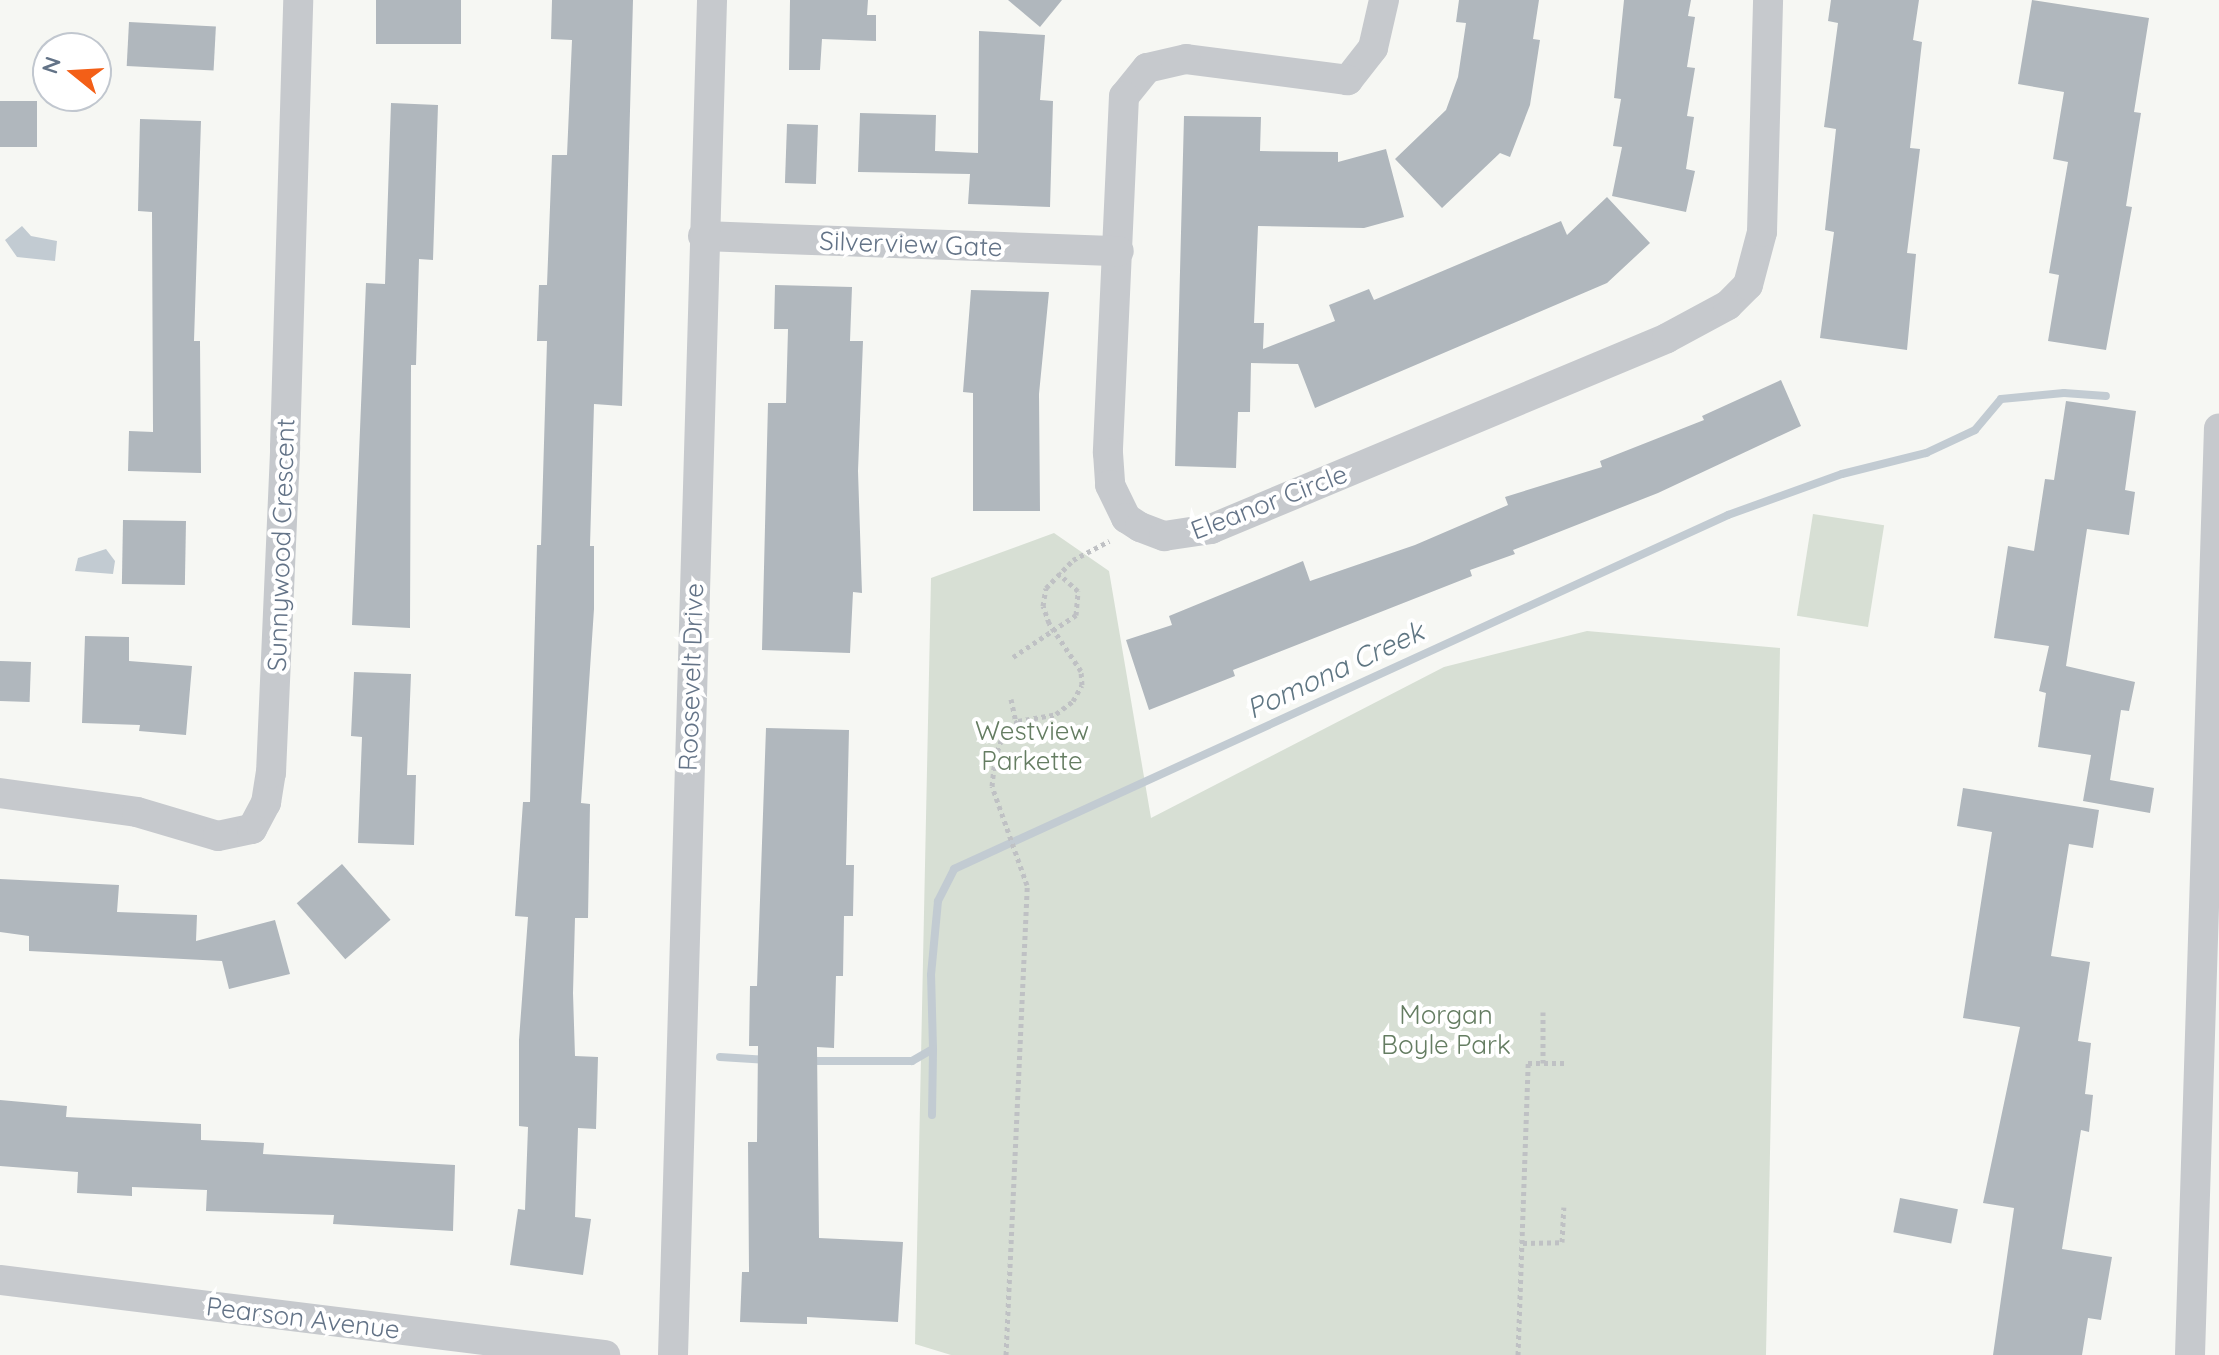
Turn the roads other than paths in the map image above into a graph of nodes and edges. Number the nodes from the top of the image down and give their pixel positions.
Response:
1 (298, 0) edge
2 (712, 0) edge
3 (1384, 0) edge
4 (1768, 0) edge
5 (703, 236) junction
6 (1119, 251) junction
7 (2219, 428) edge
8 (0, 793) edge
9 (0, 1280) edge
10 (605, 1355) edge
11 (673, 1355) edge
12 (2190, 1355) edge

1 - 8 street, Sunnywood Crescent
2 - 5 street, Roosevelt Drive
3 - 6 street
4 - 6 street, Eleanor Circle
5 - 6 street, Silverview Gate
5 - 11 street, Roosevelt Drive
7 - 12 street
9 - 10 street, Pearson Avenue

